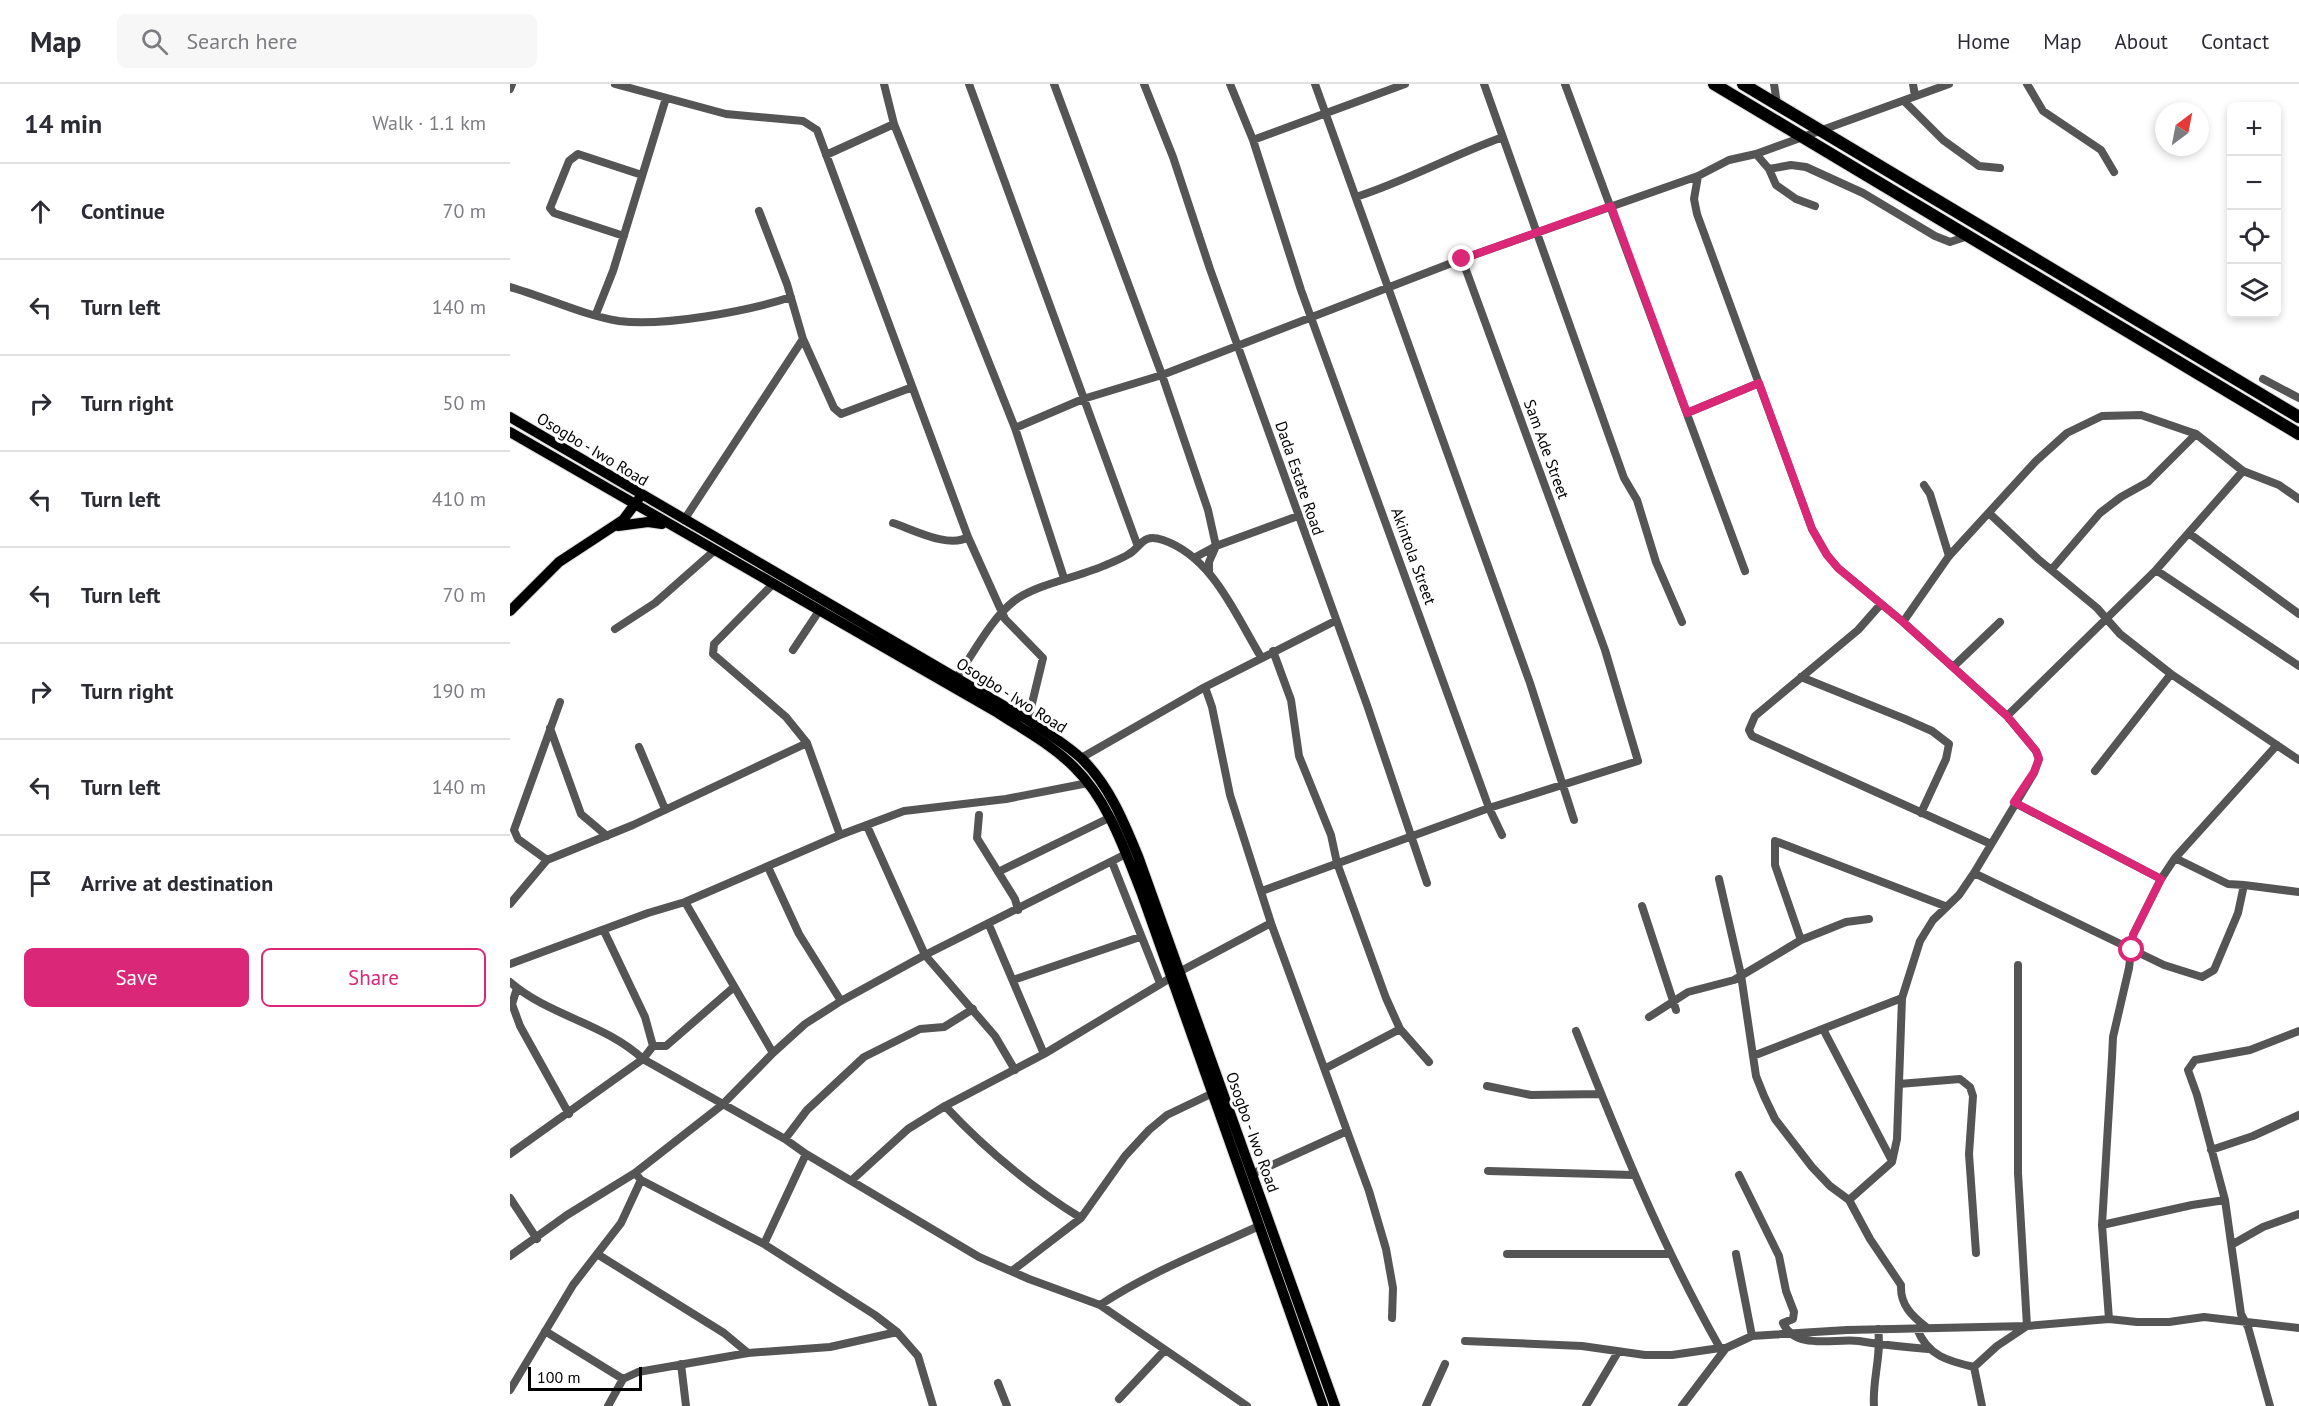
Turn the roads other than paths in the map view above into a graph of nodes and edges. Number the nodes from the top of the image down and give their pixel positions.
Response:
1 (512, 84) edge
2 (615, 84) edge
3 (884, 84) edge
4 (969, 84) edge
5 (1054, 84) edge
6 (1144, 84) edge
7 (1230, 84) edge
8 (1315, 84) edge
9 (1484, 84) edge
10 (1565, 84) edge
11 (1714, 84) edge
12 (1743, 84) edge
13 (1774, 84) edge
14 (1912, 84) edge
15 (1949, 84) edge
16 (2027, 84) edge
17 (1400, 85) edge
18 (510, 89) edge
19 (1915, 96) junction
20 (666, 98) junction
21 (1904, 101) junction
22 (1777, 104) junction
23 (1327, 113) junction
24 (894, 124) junction
25 (1820, 130) junction
26 (1503, 136) junction
27 (1802, 137) junction
28 (1253, 140) junction
29 (1756, 154) junction
30 (826, 155) junction
31 (2000, 168) dead end
32 (1770, 169) junction
33 (2114, 172) dead end
34 (642, 176) junction
35 (1698, 176) junction
36 (1356, 197) junction
37 (1611, 206) junction
38 (1815, 206) dead end
39 (759, 211) dead end
40 (1538, 231) junction
41 (624, 236) junction
42 (1968, 236) junction
43 (1462, 259) junction
44 (510, 287) edge
45 (1387, 288) junction
46 (790, 297) junction
47 (596, 314) junction
48 (1312, 315) junction
49 (803, 339) junction
50 (1238, 345) junction
51 (1162, 375) junction
52 (2263, 379) dead end
53 (1759, 383) junction
54 (910, 388) junction
55 (2299, 398) edge
56 (1083, 399) junction
57 (1687, 413) junction
58 (510, 417) edge
59 (2299, 417) edge
60 (1015, 429) junction
61 (510, 432) edge
62 (2299, 434) edge
63 (2196, 435) junction
64 (2244, 471) junction
65 (1924, 485) dead end
66 (641, 495) junction
67 (2299, 499) edge
68 (635, 505) junction
69 (1990, 514) junction
70 (1298, 516) junction
71 (684, 520) junction
72 (893, 523) dead end
73 (612, 528) junction
74 (674, 528) junction
75 (2190, 534) junction
76 (968, 537) junction
77 (1137, 544) junction
78 (1216, 546) junction
79 (714, 551) junction
80 (1949, 556) junction
81 (1194, 558) junction
82 (2052, 570) junction
83 (2156, 570) junction
84 (1745, 571) dead end
85 (1209, 572) junction
86 (1064, 579) junction
87 (773, 584) junction
88 (1881, 604) junction
89 (510, 611) edge
90 (819, 611) junction
91 (1002, 614) junction
92 (2299, 614) edge
93 (2107, 620) junction
94 (1335, 621) junction
95 (1682, 622) dead end
96 (1903, 622) junction
97 (2000, 622) dead end
98 (615, 629) dead end
99 (793, 650) dead end
100 (1273, 651) junction
101 (1262, 657) junction
102 (2299, 666) edge
103 (1953, 667) junction
104 (2171, 674) junction
105 (1801, 677) junction
106 (956, 678) junction
107 (1204, 687) junction
108 (560, 702) dead end
109 (2007, 716) junction
110 (1028, 720) junction
111 (550, 728) junction
112 (807, 743) junction
113 (2277, 745) junction
114 (639, 747) dead end
115 (1081, 758) junction
116 (2299, 760) edge
117 (2095, 771) dead end
118 (1088, 783) junction
119 (1564, 784) junction
120 (2014, 802) junction
121 (1489, 808) junction
122 (665, 809) junction
123 (1921, 813) junction
124 (979, 815) dead end
125 (1108, 818) junction
126 (1574, 820) dead end
127 (867, 826) junction
128 (840, 835) junction
129 (1502, 835) dead end
130 (1410, 836) junction
131 (607, 837) junction
132 (1991, 844) junction
133 (1126, 854) junction
134 (2175, 858) junction
135 (547, 860) junction
136 (1112, 862) junction
137 (1337, 863) junction
138 (768, 867) junction
139 (998, 872) junction
140 (1974, 873) junction
141 (1719, 879) dead end
142 (2161, 879) junction
143 (1427, 883) dead end
144 (2244, 885) junction
145 (1262, 891) junction
146 (2299, 891) edge
147 (685, 902) junction
148 (510, 904) edge
149 (1642, 906) dead end
150 (1945, 906) junction
151 (1018, 910) junction
152 (1869, 919) dead end
153 (1271, 923) junction
154 (989, 925) junction
155 (604, 931) junction
156 (1140, 937) junction
157 (1801, 940) junction
158 (2132, 950) junction
159 (925, 955) junction
160 (510, 964) edge
161 (2018, 965) dead end
162 (1175, 975) junction
163 (1741, 975) junction
164 (1013, 980) junction
165 (1160, 984) junction
166 (513, 985) edge
167 (734, 987) junction
168 (1902, 998) junction
169 (841, 1001) junction
170 (1675, 1006) junction
171 (973, 1009) junction
172 (1649, 1017) dead end
173 (1400, 1029) junction
174 (1823, 1029) junction
175 (1576, 1031) dead end
176 (2299, 1031) edge
177 (653, 1046) junction
178 (772, 1053) junction
179 (1044, 1054) junction
180 (1753, 1056) junction
181 (643, 1059) junction
182 (1429, 1062) dead end
183 (1326, 1068) junction
184 (1015, 1070) junction
185 (1899, 1084) junction
186 (1487, 1086) dead end
187 (1213, 1093) junction
188 (1601, 1094) junction
189 (722, 1104) junction
190 (945, 1106) junction
191 (569, 1114) junction
192 (2299, 1115) edge
193 (1347, 1131) junction
194 (785, 1138) junction
195 (2211, 1150) junction
196 (510, 1154) edge
197 (806, 1154) junction
198 (1892, 1162) junction
199 (1488, 1171) dead end
200 (635, 1173) junction
201 (1252, 1174) junction
202 (1633, 1175) junction
203 (1739, 1176) dead end
204 (641, 1180) junction
205 (852, 1180) junction
206 (510, 1198) edge
207 (1849, 1200) junction
208 (2225, 1200) junction
209 (2299, 1214) edge
210 (1081, 1218) junction
211 (2102, 1225) junction
212 (1259, 1226) junction
213 (537, 1239) junction
214 (764, 1244) junction
215 (2233, 1244) junction
216 (1976, 1253) dead end
217 (597, 1254) junction
218 (1507, 1254) dead end
219 (1670, 1254) junction
220 (1736, 1254) dead end
221 (510, 1256) edge
222 (1012, 1271) junction
223 (1100, 1305) junction
224 (1909, 1314) junction
225 (1392, 1318) dead end
226 (2109, 1319) junction
227 (2245, 1322) junction
228 (2027, 1326) junction
229 (1921, 1328) junction
230 (2299, 1328) edge
231 (1878, 1329) junction
232 (1906, 1329) junction
233 (545, 1331) junction
234 (897, 1332) junction
235 (1790, 1334) junction
236 (1752, 1336) junction
237 (1465, 1341) dead end
238 (1881, 1346) junction
239 (1723, 1348) junction
240 (1928, 1349) junction
241 (1165, 1350) junction
242 (1618, 1352) junction
243 (748, 1353) junction
244 (681, 1364) junction
245 (1445, 1364) dead end
246 (1974, 1367) junction
247 (623, 1379) junction
248 (998, 1383) dead end
249 (510, 1390) edge
250 (1119, 1399) dead end
251 (1237, 1403) edge
252 (608, 1406) edge
253 (686, 1406) edge
254 (933, 1406) edge
255 (1007, 1406) edge
256 (1248, 1406) edge
257 (1323, 1406) edge
258 (1335, 1406) edge
259 (1426, 1406) edge
260 (1586, 1406) edge
261 (1682, 1406) edge
262 (1874, 1406) edge
263 (1982, 1406) edge
264 (2270, 1406) edge

1 - 18 street
2 - 20 street
3 - 24 street
4 - 56 street
5 - 51 street
6 - 50 street, Dada Estate Road
7 - 28 street, Akintola Street
8 - 23 street
9 - 26 street
10 - 37 street
11 - 27 highway
12 - 22 highway
13 - 22 street
14 - 19 street
15 - 19 street
16 - 33 street
17 - 23 street
19 - 21 street
20 - 30 street
20 - 34 street
21 - 25 street
21 - 31 street
22 - 25 highway
23 - 28 street
23 - 36 street
24 - 30 street
24 - 60 street
25 - 27 street
25 - 59 highway
26 - 36 street
26 - 40 street
27 - 29 street
27 - 42 highway
28 - 48 street, Akintola Street
29 - 32 street
29 - 35 street
30 - 54 street
32 - 38 street
32 - 42 street
34 - 41 street
34 - 41 street
35 - 37 street
35 - 53 street
36 - 45 street
37 - 40 street
37 - 57 street
39 - 46 street
40 - 43 street
40 - 95 street
41 - 47 street
42 - 62 highway
43 - 45 street
43 - 119 street, Sam Ade Street
44 - 47 street
45 - 48 street
45 - 119 street
46 - 47 street
46 - 49 street
48 - 50 street
48 - 121 street, Akintola Street
49 - 54 street
49 - 71 street
50 - 51 street
50 - 70 street, Dada Estate Road
51 - 56 street
51 - 78 street
52 - 55 street
53 - 57 street
53 - 88 street
54 - 76 street
56 - 60 street
56 - 77 street
57 - 84 street
58 - 66 main road, Osogbo - Iwo Road
60 - 86 street
61 - 68 main road, Osogbo - Iwo Road
63 - 64 street
63 - 69 street
63 - 82 street
64 - 67 street
64 - 75 street
65 - 80 street
66 - 68 main road
66 - 71 main road, Osogbo - Iwo Road
68 - 73 main road
68 - 74 main road, Osogbo - Iwo Road
69 - 80 street
69 - 82 street
70 - 78 street
70 - 94 street, Dada Estate Road
71 - 106 main road, Osogbo - Iwo Road
72 - 76 street
73 - 74 main road
73 - 89 main road
74 - 79 main road, Osogbo - Iwo Road
75 - 83 street
75 - 92 street
76 - 91 street
77 - 81 street
77 - 86 street
78 - 81 street
78 - 85 street
79 - 87 main road, Osogbo - Iwo Road
79 - 98 street
80 - 96 street
81 - 85 street
82 - 93 street
83 - 93 street
83 - 102 street
85 - 101 street
86 - 91 street
87 - 90 main road, Osogbo - Iwo Road
87 - 112 street
88 - 96 street
88 - 105 street
90 - 99 street
90 - 118 main road, Osogbo - Iwo Road
91 - 106 street
91 - 110 street
93 - 104 street
93 - 109 street
94 - 100 street
94 - 130 street, Dada Estate Road
96 - 103 street
97 - 103 street
100 - 101 street
100 - 137 street
101 - 107 street
103 - 109 street
104 - 113 street
104 - 117 street
105 - 123 street
105 - 123 street
106 - 110 main road, Osogbo - Iwo Road
107 - 115 street
107 - 145 street
108 - 111 street
109 - 120 street
110 - 115 main road, Osogbo - Iwo Road
111 - 131 street
111 - 135 street
112 - 122 street
112 - 128 street
113 - 116 street
113 - 134 street
114 - 122 street
115 - 162 main road, Osogbo - Iwo Road
118 - 125 main road, Osogbo - Iwo Road
118 - 127 street
119 - 121 street
119 - 126 street
120 - 132 street
120 - 142 street
121 - 129 street, Akintola Street
121 - 130 street
122 - 131 street
123 - 132 street
124 - 139 street
125 - 133 main road, Osogbo - Iwo Road
125 - 139 street
127 - 128 street
127 - 159 street
128 - 138 street
130 - 137 street
130 - 143 street, Dada Estate Road
131 - 135 street
132 - 140 street
133 - 136 street
133 - 162 main road, Osogbo - Iwo Road
134 - 142 street
134 - 144 street
135 - 148 street
136 - 151 street
136 - 156 street
137 - 145 street
137 - 173 street
138 - 147 street
138 - 169 street
139 - 151 street
140 - 150 street
140 - 158 street
141 - 163 street
142 - 158 street
144 - 146 street
144 - 158 street
145 - 153 street
147 - 155 street
147 - 167 street
149 - 170 street
150 - 157 street
150 - 168 street
151 - 154 street
152 - 157 street
153 - 162 street
153 - 183 street
154 - 159 street
154 - 164 street
155 - 160 street
155 - 177 street
156 - 164 street
156 - 165 street
157 - 163 street
158 - 211 street
159 - 169 street
159 - 171 street
161 - 228 street
162 - 165 street
162 - 187 main road, Osogbo - Iwo Road
162 - 201 main road, Osogbo - Iwo Road
163 - 170 street
163 - 180 street
164 - 179 street
165 - 179 street
166 - 181 street
166 - 191 street
167 - 177 street
167 - 178 street
168 - 174 street
168 - 185 street
169 - 178 street
170 - 172 street
171 - 184 street
171 - 194 street
173 - 182 street
173 - 183 street
174 - 180 street
174 - 198 street
175 - 188 street
176 - 195 street
177 - 181 street
178 - 189 street
179 - 184 street
180 - 207 street
181 - 189 street
181 - 191 street
183 - 193 street
184 - 190 street
185 - 198 street
185 - 216 street
186 - 188 street
187 - 210 street
187 - 212 main road, Osogbo - Iwo Road
188 - 202 street
189 - 194 street
189 - 200 street
190 - 205 street
190 - 210 street
191 - 196 street
192 - 195 street
193 - 201 street
193 - 225 street
194 - 197 street
195 - 208 street
197 - 205 street
197 - 214 street
198 - 207 street
199 - 202 street
200 - 204 street
200 - 213 street
201 - 258 main road, Osogbo - Iwo Road
202 - 219 street
203 - 235 street
204 - 214 street
204 - 217 street
205 - 222 street
206 - 213 street
207 - 224 street
208 - 211 street
208 - 215 street
209 - 215 street
210 - 222 street
211 - 226 street
212 - 223 street
212 - 257 main road, Osogbo - Iwo Road
213 - 221 street
214 - 234 street
215 - 227 street
217 - 233 street
217 - 243 street
218 - 219 street
219 - 239 street
220 - 236 street
222 - 223 street
223 - 241 street
224 - 229 street
224 - 232 street
226 - 227 street
226 - 228 street
227 - 230 street
227 - 264 street
228 - 229 street
228 - 246 street
229 - 232 street
229 - 240 street
231 - 232 street
231 - 235 street
231 - 238 street
233 - 247 street
233 - 249 street
234 - 243 street
234 - 254 street
235 - 236 street
235 - 238 street
236 - 239 street
237 - 242 street
238 - 240 street
238 - 262 street
239 - 242 street
239 - 261 street
240 - 246 street
241 - 250 street
241 - 251 street
242 - 260 street
243 - 244 street
244 - 247 street
244 - 253 street
245 - 259 street
246 - 263 street
247 - 252 street
248 - 255 street
251 - 256 street

